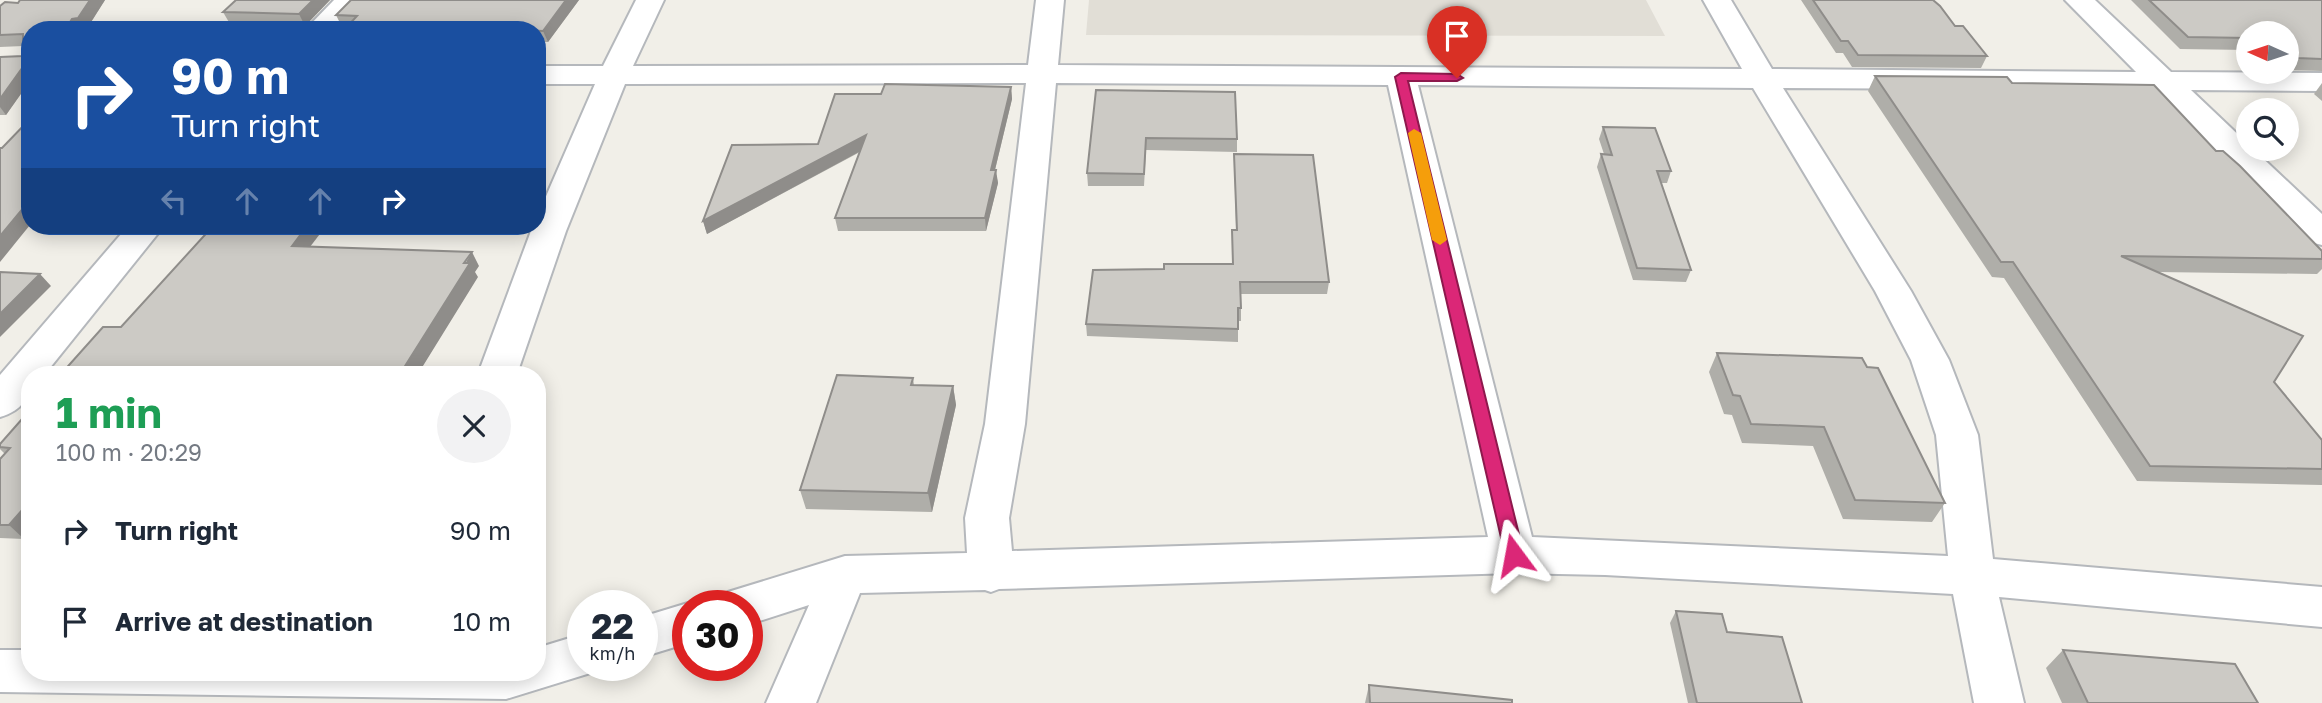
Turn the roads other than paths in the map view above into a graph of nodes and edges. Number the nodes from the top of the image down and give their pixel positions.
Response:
1 (350, 0) edge
2 (650, 0) edge
3 (1050, 0) edge
4 (1717, 0) edge
5 (2079, 0) edge
6 (328, 21) edge
7 (1042, 74) junction
8 (546, 75) edge
9 (611, 76) junction
10 (1401, 77) junction
11 (1764, 80) junction
12 (2163, 81) junction
13 (2322, 82) edge
14 (2322, 234) edge
15 (139, 235) edge
16 (30, 366) edge
17 (500, 366) edge
18 (21, 377) edge
19 (0, 402) edge
20 (1514, 555) junction
21 (990, 573) junction
22 (845, 575) junction
23 (1972, 576) junction
24 (763, 600) edge
25 (2322, 607) edge
26 (567, 661) edge
27 (546, 670) edge
28 (0, 671) edge
29 (21, 671) edge
30 (790, 703) edge
31 (1999, 703) edge

1 - 6 street
2 - 9 street
3 - 7 street
4 - 11 street
5 - 12 street
7 - 9 street
7 - 10 street
7 - 21 street
8 - 9 street
9 - 17 street
10 - 11 street
10 - 20 street
11 - 12 street
11 - 23 street
12 - 13 street
12 - 14 street
15 - 16 street
18 - 19 street
20 - 21 street
20 - 23 street
21 - 22 street
22 - 24 street
22 - 30 street
23 - 25 street
23 - 31 street
26 - 27 street
28 - 29 street

